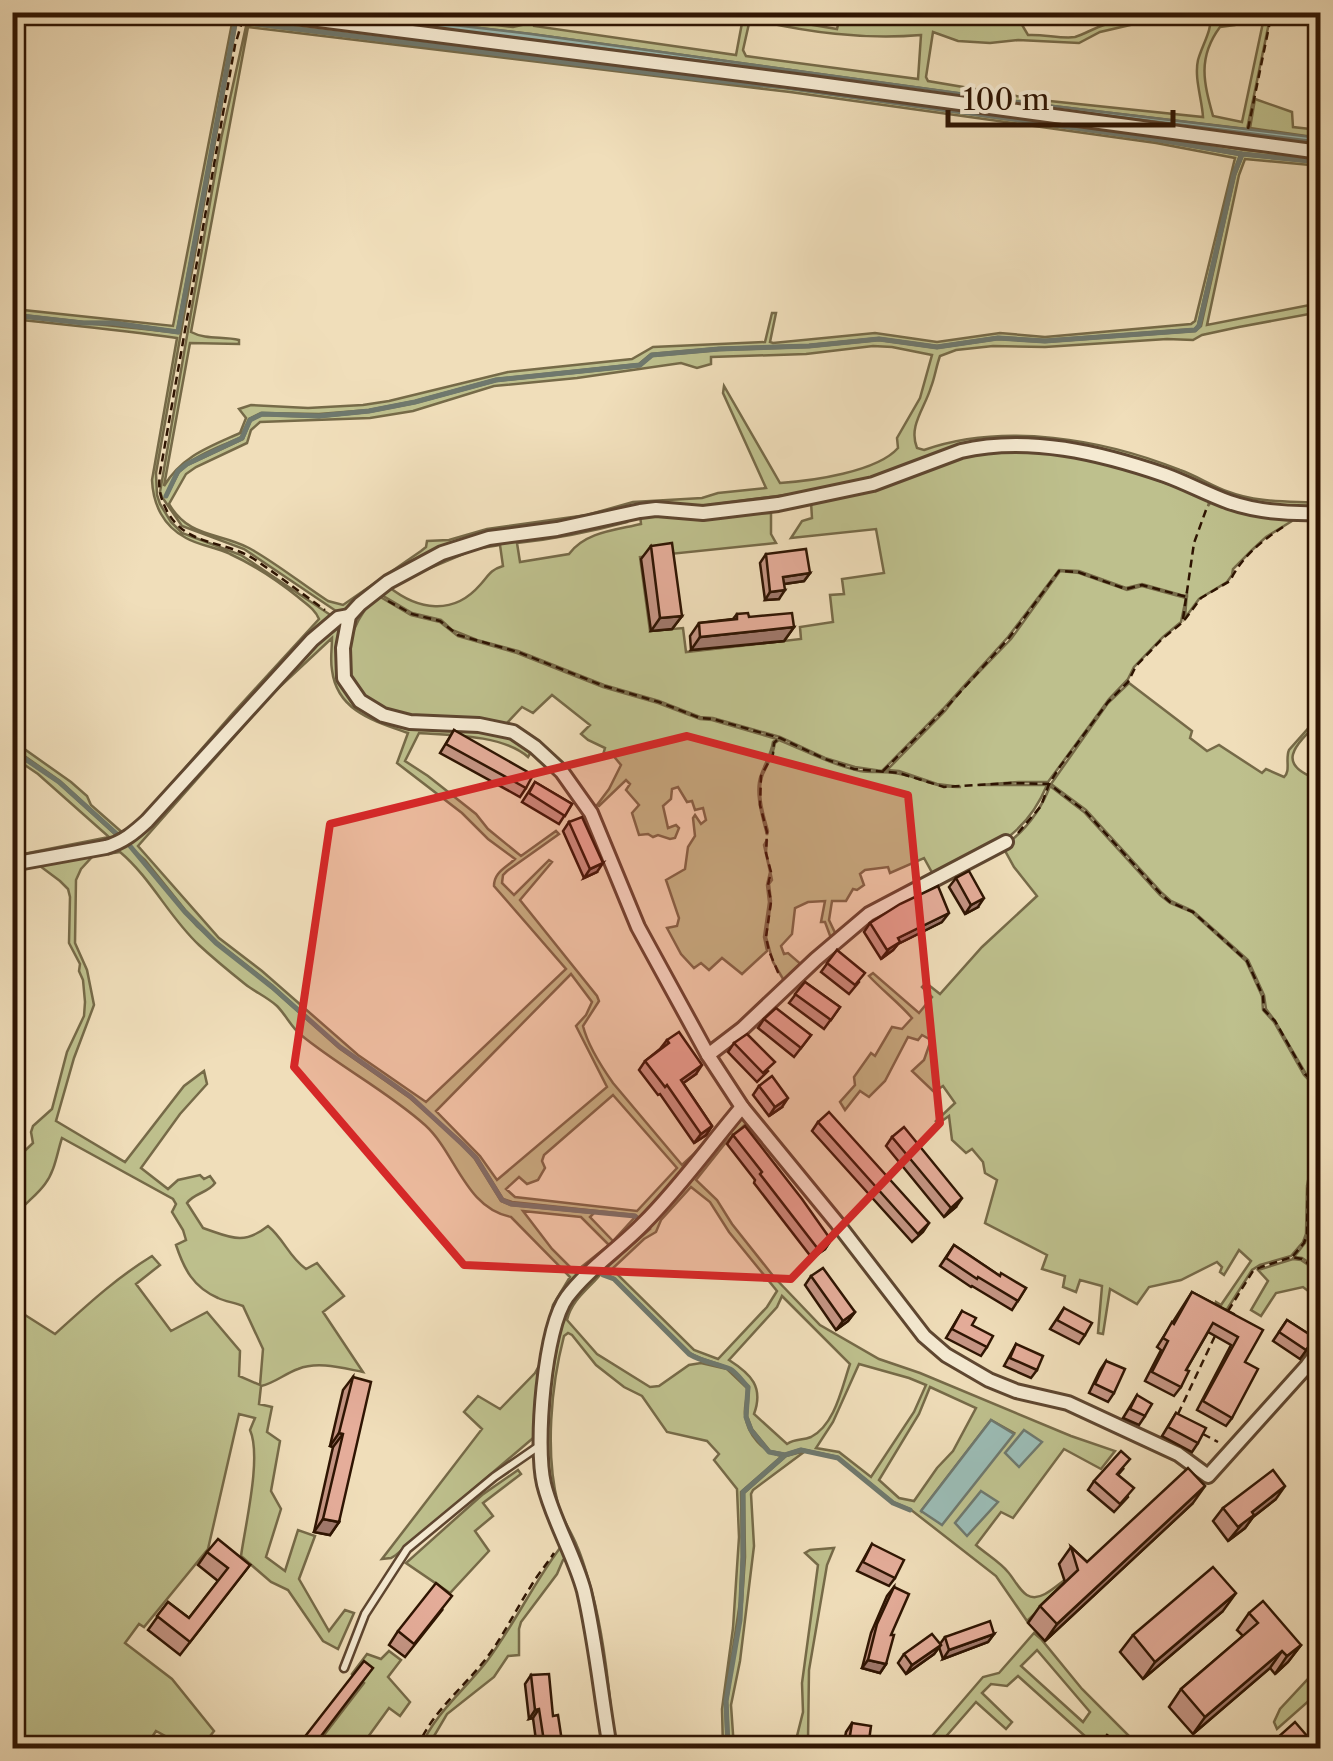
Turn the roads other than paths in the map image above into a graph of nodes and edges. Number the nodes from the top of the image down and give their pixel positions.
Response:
1 (256, 12) edge
2 (1320, 152) edge
3 (1320, 513) edge
4 (344, 617) junction
5 (1006, 842) road end
6 (12, 864) edge
7 (708, 1055) junction
8 (742, 1106) junction
9 (1320, 1349) edge
10 (541, 1444) junction
11 (344, 1668) dead end
12 (610, 1748) edge

1 - 2 street
3 - 4 street
4 - 6 street
4 - 7 street
5 - 7 street
7 - 8 street
8 - 9 street
8 - 10 street
10 - 11 lane
10 - 12 street

